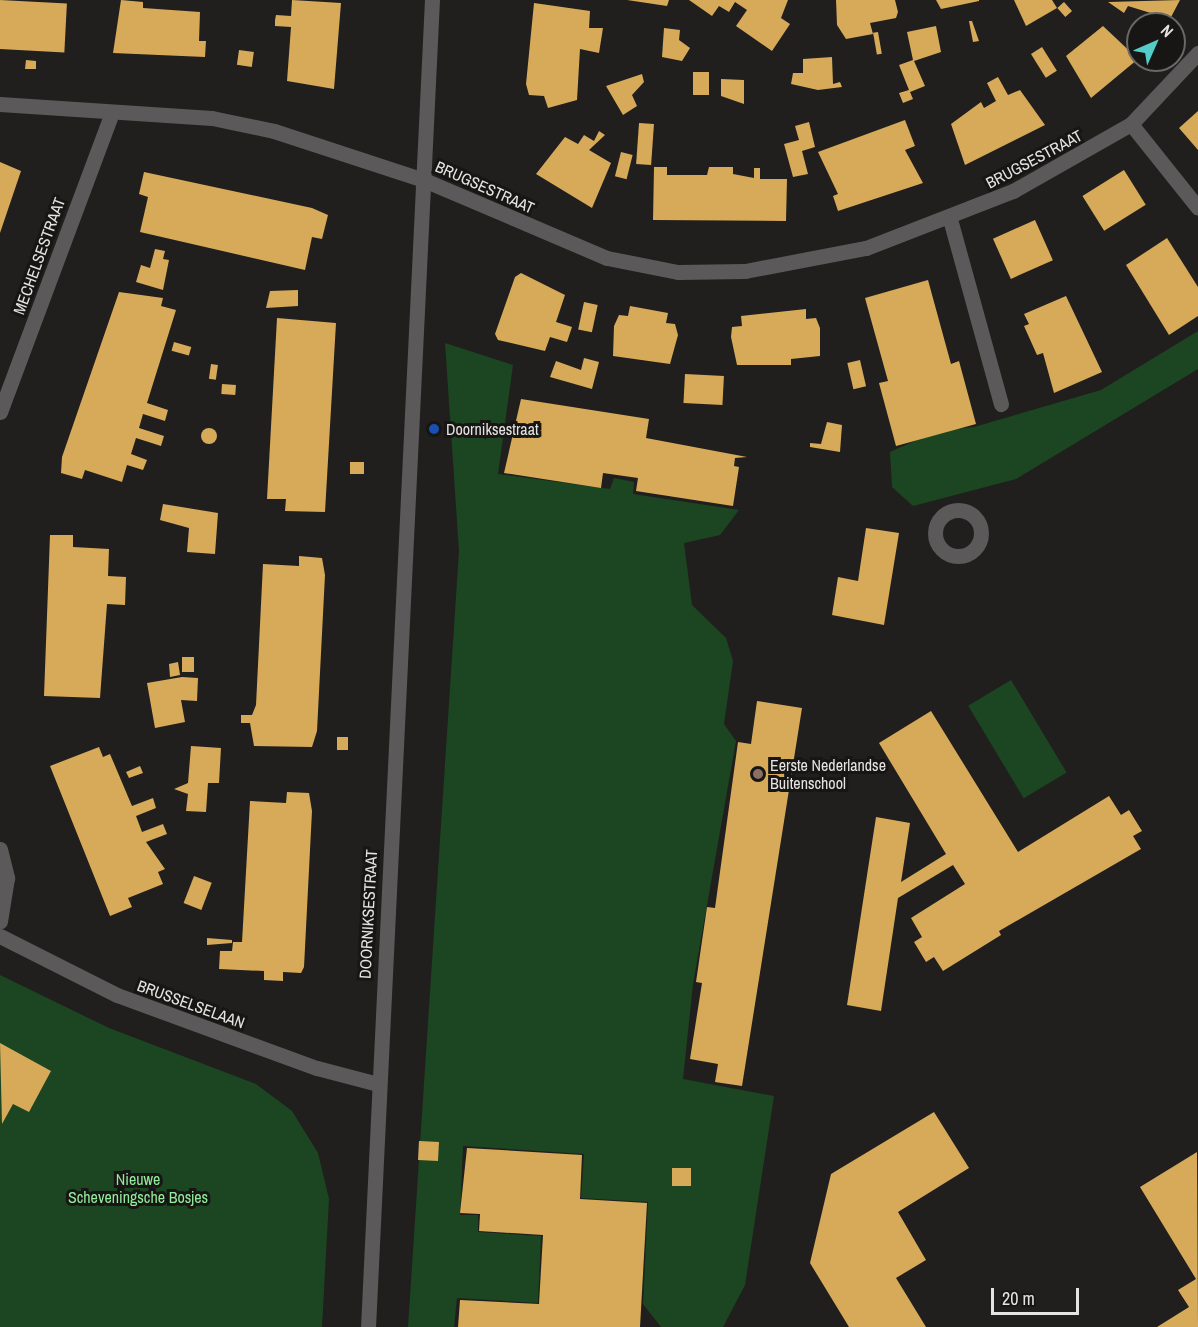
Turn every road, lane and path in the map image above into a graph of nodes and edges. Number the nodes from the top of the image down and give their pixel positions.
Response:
1 (432, 0) edge
2 (1198, 52) edge
3 (0, 104) edge
4 (112, 112) junction
5 (1131, 124) junction
6 (424, 180) junction
7 (1198, 208) edge
8 (950, 219) junction
9 (1001, 404) dead end
10 (0, 412) edge
11 (0, 849) edge
12 (0, 921) edge
13 (0, 936) edge
14 (378, 1084) junction
15 (368, 1327) edge

1 - 6 street, DOORNIKSESTRAAT
2 - 5 street, BRUGSESTRAAT
3 - 4 street, BRUGSESTRAAT
4 - 6 street, BRUGSESTRAAT
4 - 10 street, MECHELSESTRAAT
5 - 7 street
5 - 8 street, BRUGSESTRAAT
6 - 8 street, BRUGSESTRAAT
6 - 14 street, DOORNIKSESTRAAT
8 - 9 street
11 - 12 street
13 - 14 street, BRUSSELSELAAN
14 - 15 street, DOORNIKSESTRAAT

